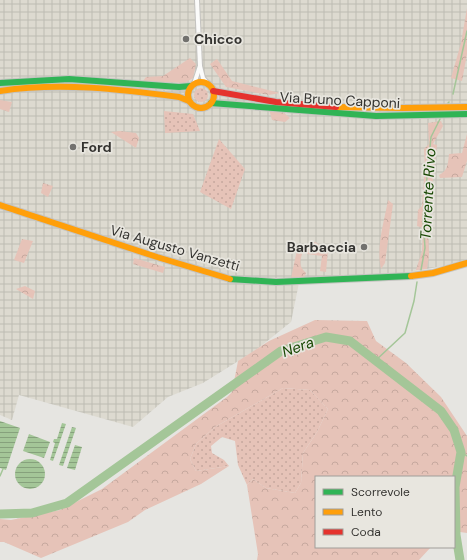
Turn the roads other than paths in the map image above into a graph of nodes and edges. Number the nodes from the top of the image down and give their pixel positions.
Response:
1 (197, 0) edge
2 (200, 66) junction
3 (0, 84) edge
4 (192, 85) junction
5 (209, 85) junction
6 (0, 91) edge
7 (213, 91) junction
8 (189, 101) junction
9 (211, 103) junction
10 (467, 107) edge
11 (467, 114) edge
12 (0, 205) edge
13 (467, 263) edge

1 - 2 street
2 - 4 street
2 - 5 street
3 - 4 main road
4 - 5 main road
4 - 8 main road
5 - 7 main road
6 - 8 main road, Via Bruno Capponi
7 - 9 main road
7 - 10 main road, Via Bruno Capponi
8 - 9 main road, Via Bruno Capponi
9 - 11 main road, Via Bruno Capponi
12 - 13 main road, Via Augusto Vanzetti

